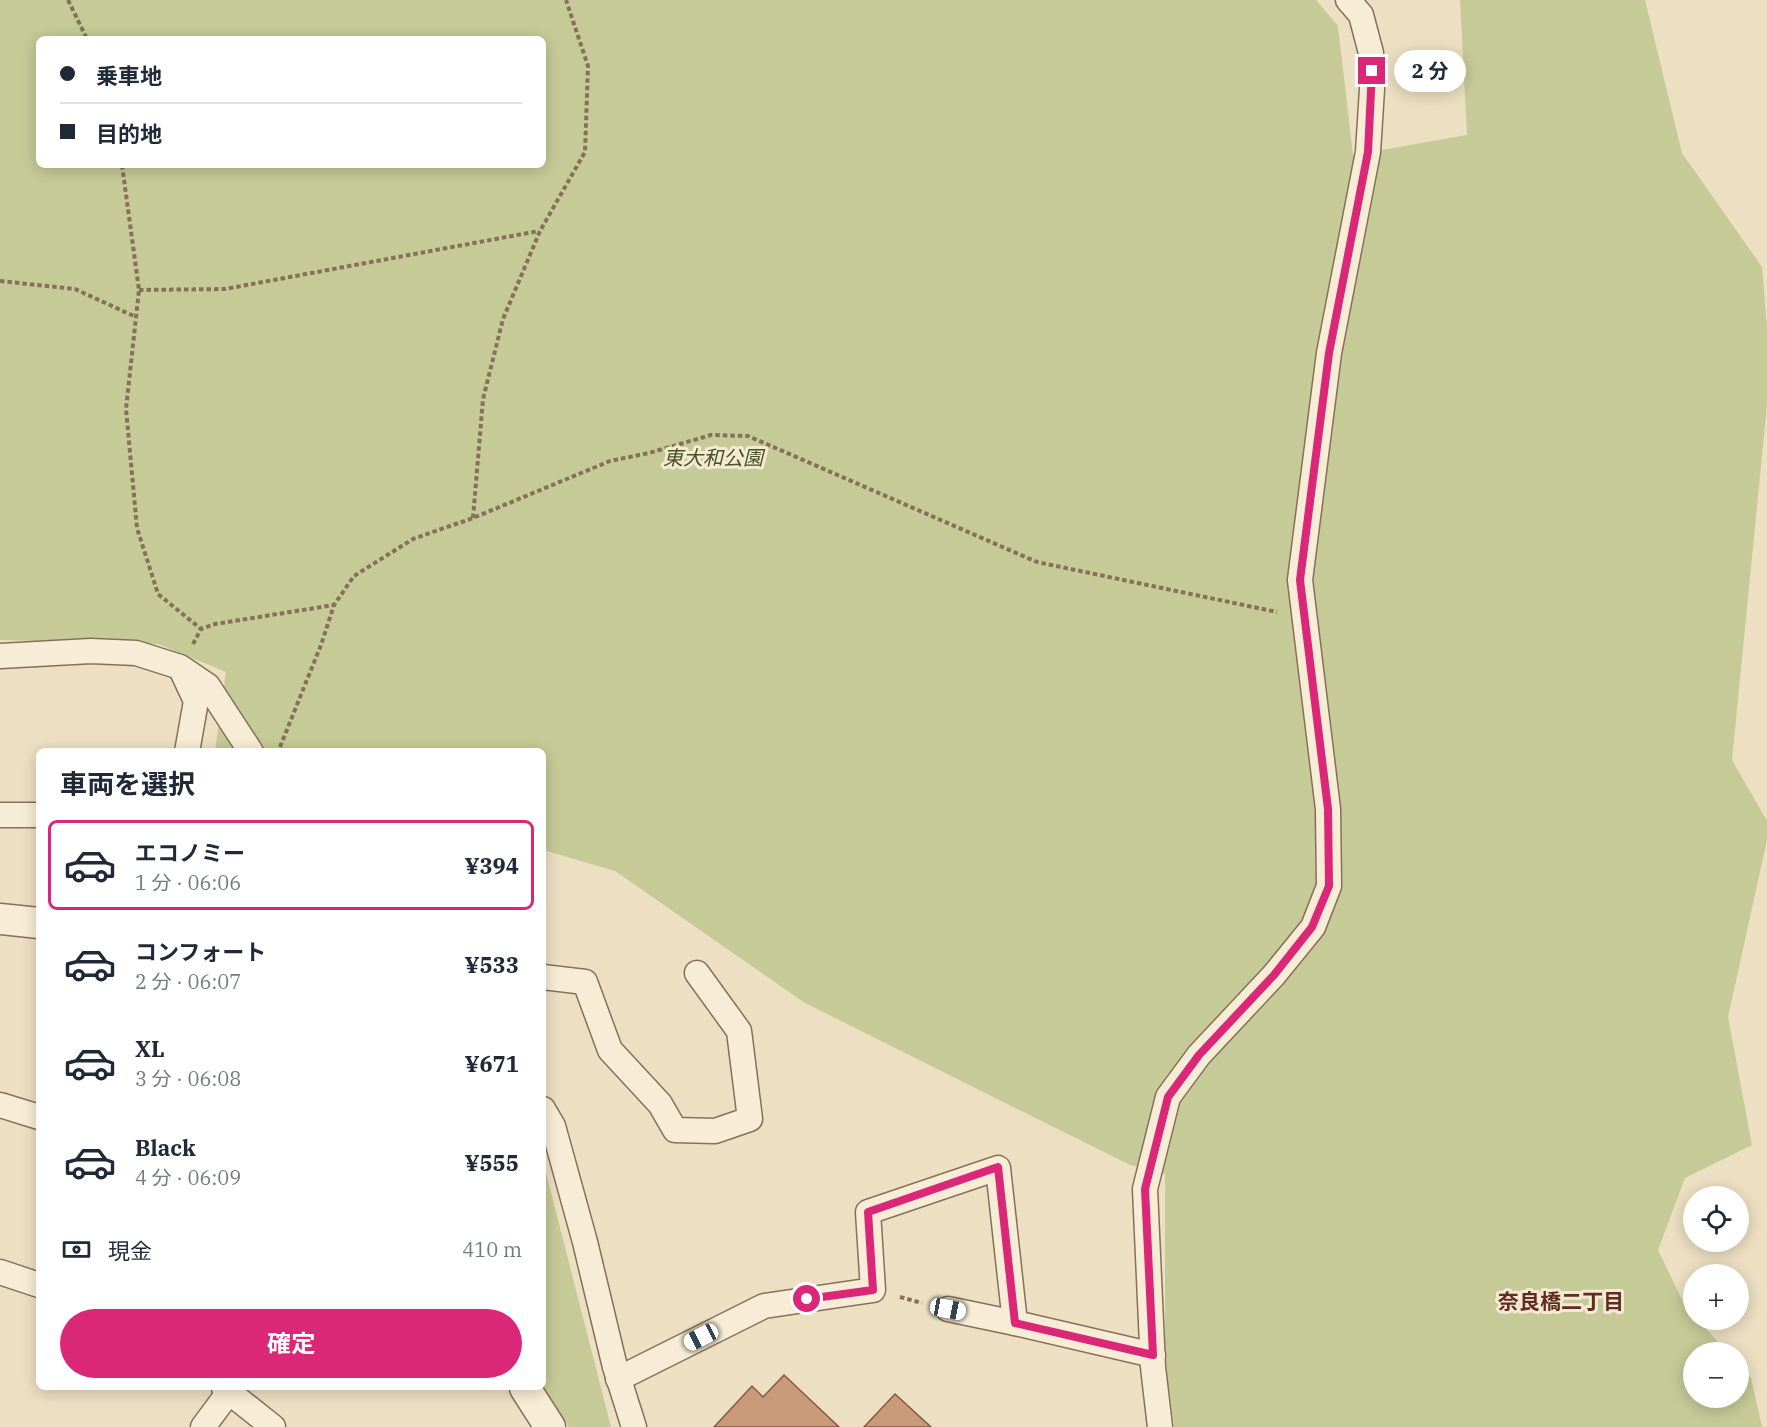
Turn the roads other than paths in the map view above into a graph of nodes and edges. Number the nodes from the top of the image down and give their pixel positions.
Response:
1 (1348, 0) edge
2 (0, 656) edge
3 (180, 667) junction
4 (188, 748) edge
5 (248, 748) edge
6 (0, 815) edge
7 (36, 815) edge
8 (0, 919) edge
9 (36, 923) edge
10 (696, 973) dead end
11 (546, 977) edge
12 (0, 1105) edge
13 (546, 1114) edge
14 (36, 1116) edge
15 (0, 1272) edge
16 (36, 1284) edge
17 (948, 1309) road end
18 (1015, 1323) junction
19 (1153, 1355) junction
20 (618, 1379) junction
21 (227, 1390) edge
22 (229, 1390) edge
23 (526, 1390) edge
24 (203, 1427) edge
25 (273, 1427) edge
26 (550, 1427) edge
27 (634, 1427) edge
28 (1160, 1427) edge

1 - 19 street
2 - 3 street
3 - 4 street
3 - 5 street
6 - 7 street
8 - 9 street
10 - 11 street
12 - 14 street
13 - 20 street
15 - 16 street
17 - 18 street
18 - 19 street
18 - 20 street
19 - 28 street
20 - 27 street
21 - 24 street
22 - 25 street
23 - 26 street

